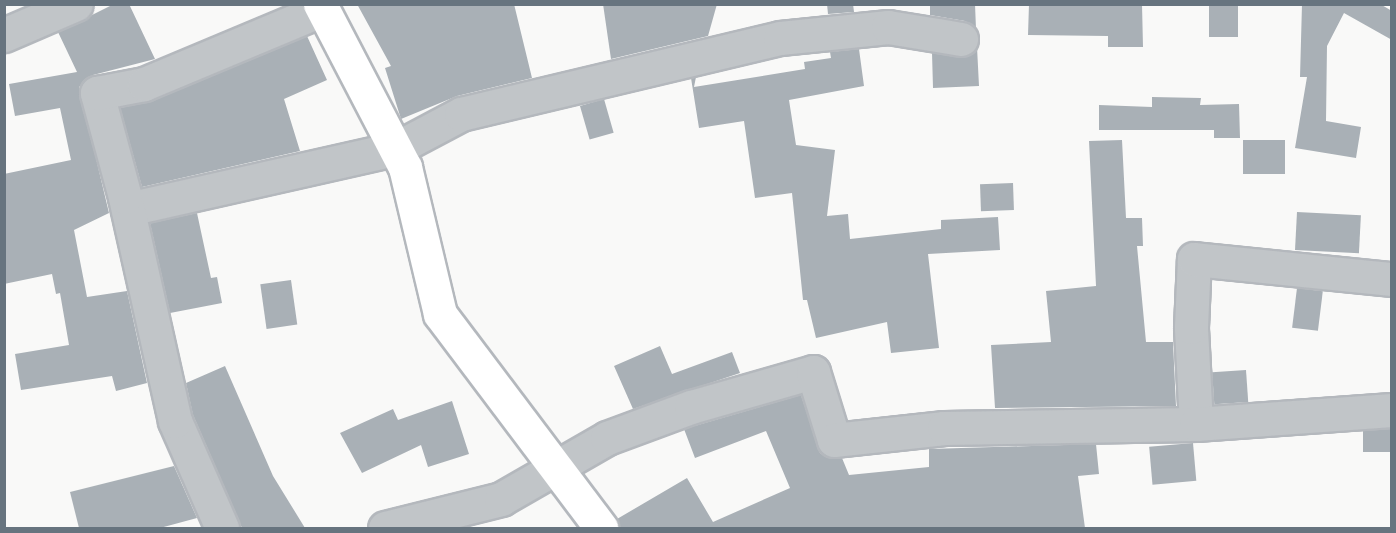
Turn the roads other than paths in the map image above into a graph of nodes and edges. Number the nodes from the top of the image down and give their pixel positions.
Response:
1 (76, 4) edge
2 (322, 7) edge
3 (4, 34) edge
4 (961, 39) dead end
5 (395, 149) junction
6 (128, 209) junction
7 (1392, 279) edge
8 (1392, 410) edge
9 (1196, 424) junction
10 (555, 467) junction
11 (222, 528) edge
12 (385, 528) edge
13 (601, 528) edge

1 - 3 street
2 - 5 main road
2 - 6 street
4 - 5 street
5 - 6 street
5 - 10 main road
6 - 11 street
7 - 9 street
8 - 9 street
9 - 10 street
10 - 12 street
10 - 13 main road

